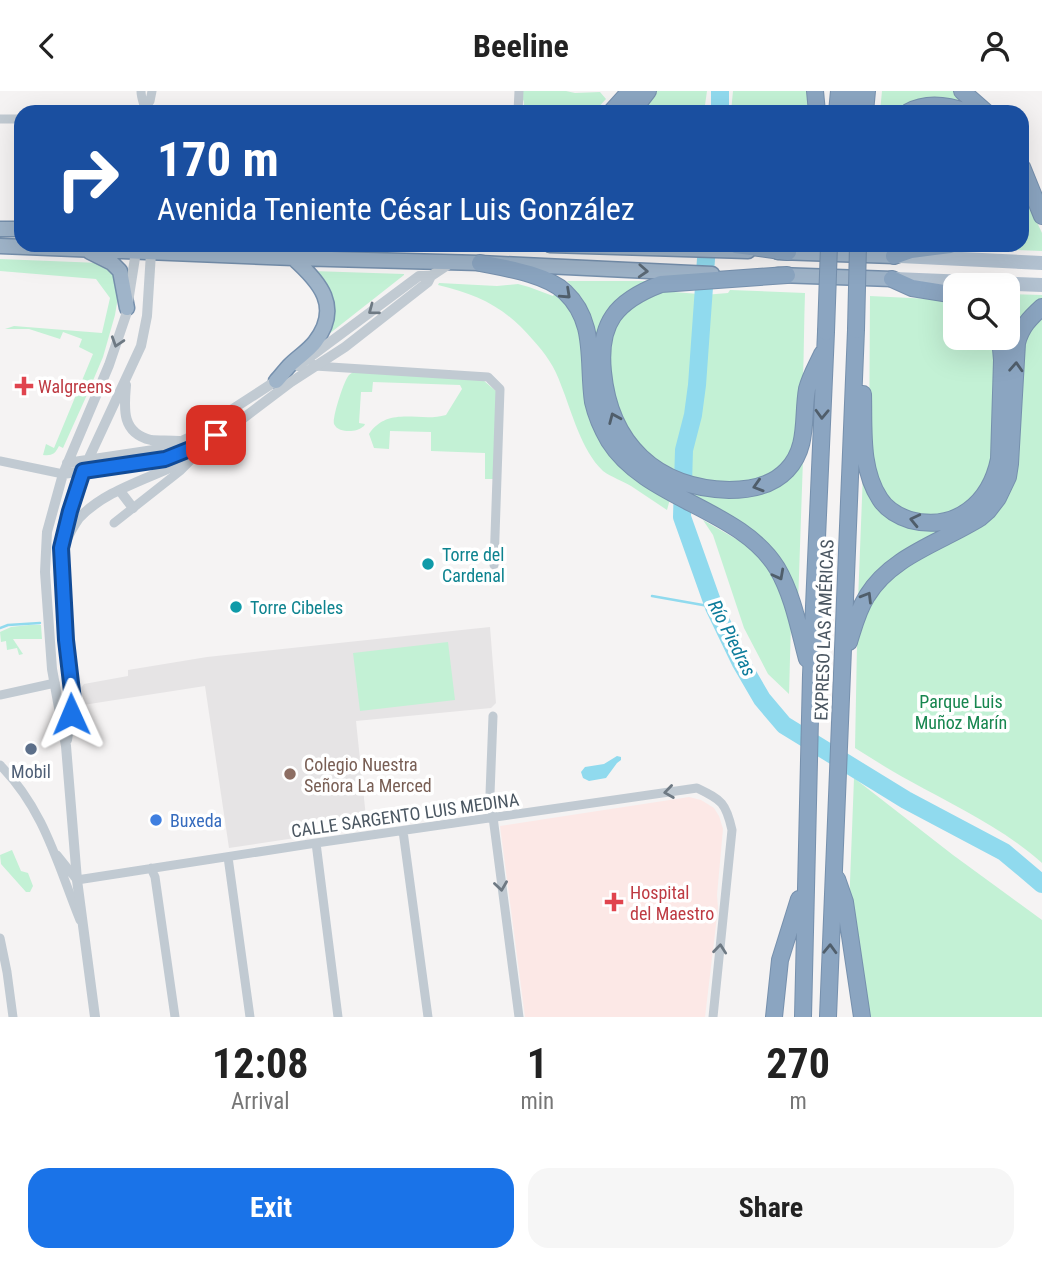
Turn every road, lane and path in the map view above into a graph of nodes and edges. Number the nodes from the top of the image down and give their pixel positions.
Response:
1 (630, 91) edge
2 (648, 91) edge
3 (962, 91) edge
4 (617, 105) edge
5 (637, 105) edge
6 (978, 105) edge
7 (1029, 184) edge
8 (1042, 216) edge
9 (90, 252) edge
10 (141, 252) edge
11 (142, 252) edge
12 (192, 252) edge
13 (788, 252) edge
14 (829, 252) edge
15 (834, 252) edge
16 (850, 252) edge
17 (858, 252) edge
18 (905, 252) edge
19 (894, 256) junction
20 (293, 258) junction
21 (452, 262) junction
22 (480, 263) junction
23 (1042, 263) edge
24 (828, 266) junction
25 (858, 266) junction
26 (787, 275) joint
27 (676, 278) junction
28 (892, 279) junction
29 (1042, 285) edge
30 (943, 293) edge
31 (1042, 307) edge
32 (127, 308) junction
33 (855, 337) junction
34 (826, 339) junction
35 (1001, 350) edge
36 (312, 362) junction
37 (128, 375) junction
38 (276, 381) junction
39 (237, 423) junction
40 (188, 438) junction
41 (193, 458) junction
42 (0, 461) edge
43 (85, 466) junction
44 (65, 469) junction
45 (655, 476) junction
46 (122, 494) junction
47 (132, 508) junction
48 (114, 523) dead end
49 (61, 548) junction
50 (494, 565) dead end
51 (843, 661) junction
52 (811, 675) junction
53 (55, 683) junction
54 (0, 695) edge
55 (493, 716) dead end
56 (66, 746) junction
57 (0, 765) edge
58 (492, 818) junction
59 (403, 831) junction
60 (316, 843) junction
61 (57, 855) junction
62 (228, 857) junction
63 (151, 869) junction
64 (834, 869) junction
65 (77, 880) junction
66 (805, 880) junction
67 (83, 928) junction
68 (0, 938) edge
69 (13, 1017) edge
70 (94, 1017) edge
71 (175, 1017) edge
72 (250, 1017) edge
73 (338, 1017) edge
74 (428, 1017) edge
75 (519, 1017) edge
76 (713, 1017) edge
77 (774, 1017) edge
78 (803, 1017) edge
79 (828, 1017) edge
80 (862, 1017) edge

1 - 4 highway
2 - 5 highway
3 - 6 highway
7 - 8 highway
9 - 32 highway
10 - 32 street
11 - 37 street
12 - 20 highway
13 - 19 highway
14 - 24 highway, EXPRESO LAS AMÉRICAS, bridge
15 - 24 highway, bridge
16 - 25 highway
17 - 25 highway, EXPRESO LAS AMÉRICAS, bridge
18 - 19 highway
19 - 23 main road
20 - 21 highway
20 - 38 highway
21 - 22 highway
21 - 36 street
22 -> 27 highway
22 -> 45 highway
24 - 34 highway, EXPRESO LAS AMÉRICAS, bridge
25 - 33 highway, EXPRESO LAS AMÉRICAS, bridge
26 - 27 highway
26 - 28 highway
45 -> 27 highway
28 - 29 main road
28 - 30 highway
51 -> 31 highway
32 -> 44 street
35 -> 33 highway
33 - 51 highway, EXPRESO LAS AMÉRICAS
34 -> 45 highway
34 -> 52 highway, EXPRESO LAS AMÉRICAS
36 - 38 street
36 - 39 street
36 - 50 street
37 - 40 street
37 - 43 street
38 - 40 street
39 - 41 street
39 - 43 street
40 - 43 street
41 - 46 street
41 - 47 street
42 - 44 street
43 - 44 street
43 - 49 street
44 - 53 street
45 -> 52 highway
46 - 47 street
46 - 49 street
47 - 48 street
49 - 56 street
51 - 64 highway, EXPRESO LAS AMÉRICAS
52 - 66 highway, EXPRESO LAS AMÉRICAS
53 - 54 street
53 - 56 street
55 - 58 street
56 - 65 street
57 - 61 street
58 - 59 street, CALLE SARGENTO LUIS MEDINA
58 -> 75 street
76 -> 58 street, CALLE SARGENTO LUIS MEDINA
59 - 60 street, CALLE SARGENTO LUIS MEDINA
59 - 74 street
60 - 62 street, CALLE SARGENTO LUIS MEDINA
60 - 73 street
61 - 65 street
61 - 67 street
62 - 63 street, CALLE SARGENTO LUIS MEDINA
62 - 72 street
63 - 65 street, CALLE SARGENTO LUIS MEDINA
63 - 71 street
79 -> 64 highway, EXPRESO LAS AMÉRICAS
64 - 80 highway
65 - 67 street
66 - 77 highway
66 - 78 highway, EXPRESO LAS AMÉRICAS
67 - 70 street
68 - 69 street

